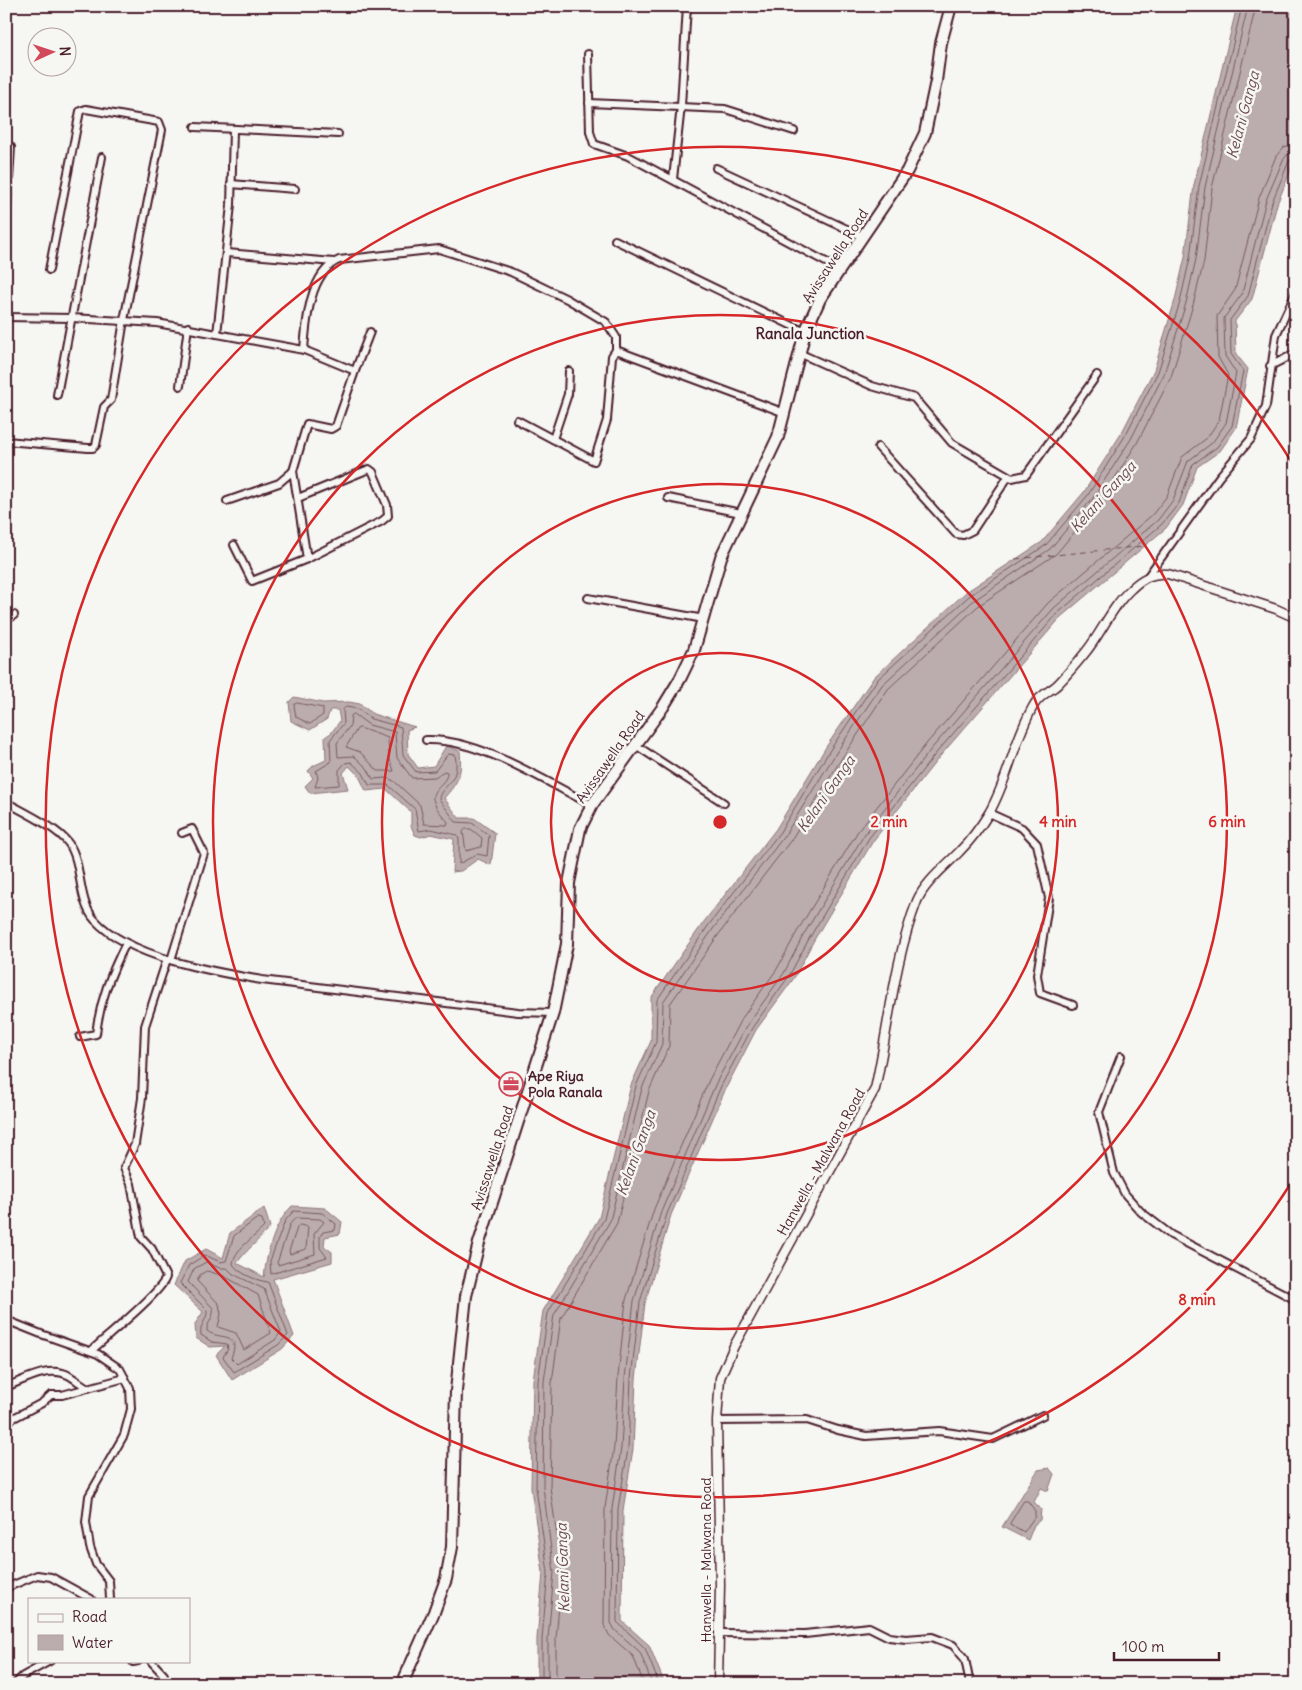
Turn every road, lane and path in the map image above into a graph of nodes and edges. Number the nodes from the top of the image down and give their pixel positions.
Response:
1 (687, 6) edge
2 (951, 6) edge
3 (588, 54) dead end
4 (589, 103) junction
5 (681, 106) junction
6 (195, 128) dead end
7 (233, 130) junction
8 (794, 131) dead end
9 (338, 134) dead end
10 (6, 142) edge
11 (102, 157) dead end
12 (716, 168) dead end
13 (673, 180) junction
14 (231, 184) junction
15 (295, 189) dead end
16 (6, 228) edge
17 (864, 237) junction
18 (615, 240) dead end
19 (227, 253) junction
20 (334, 262) junction
21 (839, 269) junction
22 (50, 270) dead end
23 (1296, 292) edge
24 (6, 317) edge
25 (72, 318) junction
26 (124, 320) junction
27 (188, 327) junction
28 (370, 332) dead end
29 (805, 332) junction
30 (217, 334) junction
31 (304, 350) junction
32 (616, 350) junction
33 (799, 353) junction
34 (1296, 353) edge
35 (1270, 366) junction
36 (355, 371) junction
37 (569, 371) dead end
38 (1097, 375) dead end
39 (180, 386) dead end
40 (57, 395) dead end
41 (785, 413) junction
42 (516, 420) dead end
43 (553, 439) junction
44 (6, 441) edge
45 (878, 447) dead end
46 (293, 471) junction
47 (1008, 477) junction
48 (298, 498) junction
49 (668, 498) dead end
50 (227, 501) dead end
51 (741, 512) junction
52 (234, 545) dead end
53 (307, 559) junction
54 (1148, 576) junction
55 (588, 598) dead end
56 (14, 615) dead end
57 (1296, 618) edge
58 (704, 619) junction
59 (6, 621) edge
60 (426, 740) dead end
61 (634, 744) junction
62 (6, 802) edge
63 (724, 803) dead end
64 (592, 805) junction
65 (989, 813) junction
66 (182, 833) dead end
67 (126, 943) junction
68 (169, 959) junction
69 (1072, 1005) dead end
70 (553, 1013) junction
71 (80, 1037) dead end
72 (1121, 1056) dead end
73 (1296, 1300) edge
74 (6, 1320) edge
75 (91, 1351) junction
76 (125, 1378) junction
77 (6, 1387) edge
78 (88, 1388) junction
79 (1043, 1415) dead end
80 (717, 1420) junction
81 (6, 1422) edge
82 (6, 1588) edge
83 (89, 1598) edge
84 (110, 1598) edge
85 (718, 1633) junction
86 (48, 1662) edge
87 (152, 1662) edge
88 (15, 1684) edge
89 (164, 1684) edge
90 (402, 1684) edge
91 (718, 1684) edge
92 (970, 1684) edge

1 - 5 street
2 - 17 main road, Avissawella Road
3 - 4 street
4 - 5 street
4 - 13 street
5 - 8 street
5 - 13 street
6 - 7 street
7 - 9 street
7 - 14 street
10 - 16 street
11 - 25 street
12 - 17 street
13 - 21 street
14 - 15 street
14 - 19 street
17 - 21 main road, Avissawella Road
18 - 29 street
19 - 20 street
19 - 30 street
20 - 31 street
20 - 32 street
21 - 29 main road, Avissawella Road
22 - 26 street
23 - 35 street
24 - 25 street
25 - 26 street
25 - 40 street
26 - 27 street
26 - 44 street
27 - 30 street
27 - 39 street
28 - 36 street
29 - 33 main road, Avissawella Road
30 - 31 street
31 - 36 street
32 - 41 street
32 - 43 street
33 - 41 main road, Avissawella Road
33 - 47 street
34 - 35 street
35 - 54 street
36 - 46 street
37 - 43 street
38 - 47 street
41 - 51 main road, Avissawella Road
42 - 43 street
45 - 47 street
46 - 48 street
46 - 50 street
48 - 53 street
48 - 53 street
49 - 51 street
51 - 58 main road, Avissawella Road
52 - 53 street
54 - 57 street
54 - 65 street, Hanwella - Malwana Road
55 - 58 street
56 - 59 street
58 - 61 main road, Avissawella Road
60 - 64 street
61 - 63 street
61 - 64 main road, Avissawella Road
62 - 67 street
64 - 70 main road, Avissawella Road
65 - 69 street
65 - 80 street, Hanwella - Malwana Road
66 - 68 street
67 - 68 street
67 - 71 street
68 - 70 street
68 - 75 street
70 - 90 main road, Avissawella Road
72 - 73 street
74 - 75 street
75 - 76 street
76 - 78 street
76 - 84 street
77 - 78 street
78 - 81 street
79 - 80 street
80 - 85 street, Hanwella - Malwana Road
82 - 83 street
85 - 91 street, Hanwella - Malwana Road
85 - 92 street
86 - 88 street
87 - 89 street

